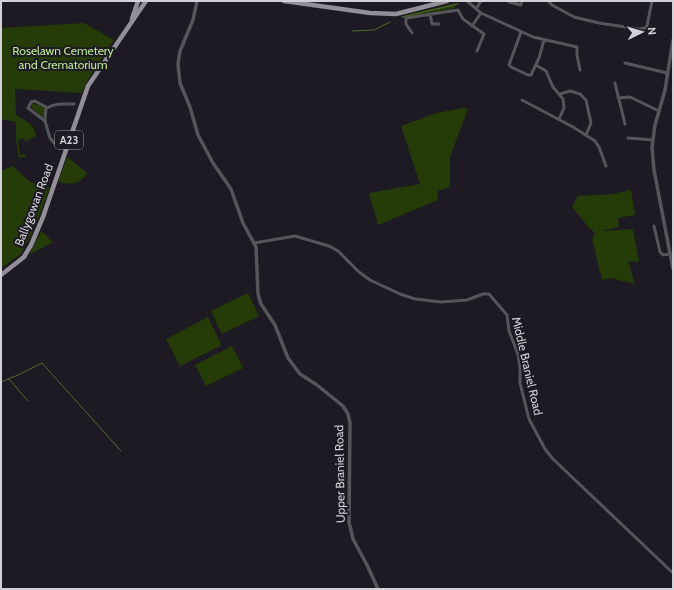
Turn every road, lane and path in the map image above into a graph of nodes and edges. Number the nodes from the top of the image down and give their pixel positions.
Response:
1 (138, 1) edge
2 (146, 1) edge
3 (197, 1) edge
4 (284, 1) edge
5 (447, 1) edge
6 (467, 1) edge
7 (481, 1) edge
8 (510, 1) edge
9 (522, 1) edge
10 (548, 1) edge
11 (652, 1) edge
12 (476, 9) junction
13 (481, 13) junction
14 (430, 14) junction
15 (439, 24) dead end
16 (472, 26) junction
17 (128, 27) junction
18 (521, 32) junction
19 (412, 33) dead end
20 (544, 40) junction
21 (673, 40) edge
22 (476, 51) dead end
23 (625, 63) dead end
24 (536, 64) junction
25 (579, 64) junction
26 (583, 64) dead end
27 (580, 70) dead end
28 (668, 73) junction
29 (615, 83) dead end
30 (560, 94) junction
31 (618, 98) junction
32 (522, 100) dead end
33 (74, 104) dead end
34 (47, 108) junction
35 (659, 111) junction
36 (559, 119) junction
37 (46, 121) junction
38 (624, 124) dead end
39 (586, 135) junction
40 (628, 138) dead end
41 (652, 140) junction
42 (67, 146) junction
43 (608, 154) dead end
44 (602, 155) junction
45 (606, 166) dead end
46 (654, 226) dead end
47 (254, 242) junction
48 (670, 254) junction
49 (673, 268) edge
50 (1, 275) edge
51 (673, 572) edge
52 (378, 589) edge

1 - 17 main road, Ballygowan Road / A23
2 - 17 main road, Ballygowan Road / A23
3 - 47 street, Upper Braniel Road
4 - 5 main road
6 - 12 street
7 - 12 street
8 - 9 street
10 - 11 street
12 - 13 street
13 - 16 street
13 - 18 street
14 - 15 street
14 - 16 street
14 - 19 street
16 - 22 street
17 - 42 main road, Ballygowan Road / A23
18 - 20 street
18 - 24 street
20 - 24 street
20 - 25 street
21 - 28 street
23 - 28 street
24 - 30 street
25 - 26 street
25 - 27 street
28 - 35 street
29 - 31 street
30 - 36 street
30 - 39 street
31 - 35 street
31 - 38 street
32 - 36 street
33 - 34 street
34 - 37 street
34 - 37 street
35 - 41 street
36 - 39 street
37 - 42 street
39 - 44 street
40 - 41 street
41 - 48 street
42 - 50 main road, Ballygowan Road / A23
43 - 44 street
44 - 45 street
46 - 48 street
47 - 51 street, Middle Braniel Road
47 - 52 street, Upper Braniel Road
48 - 49 street

